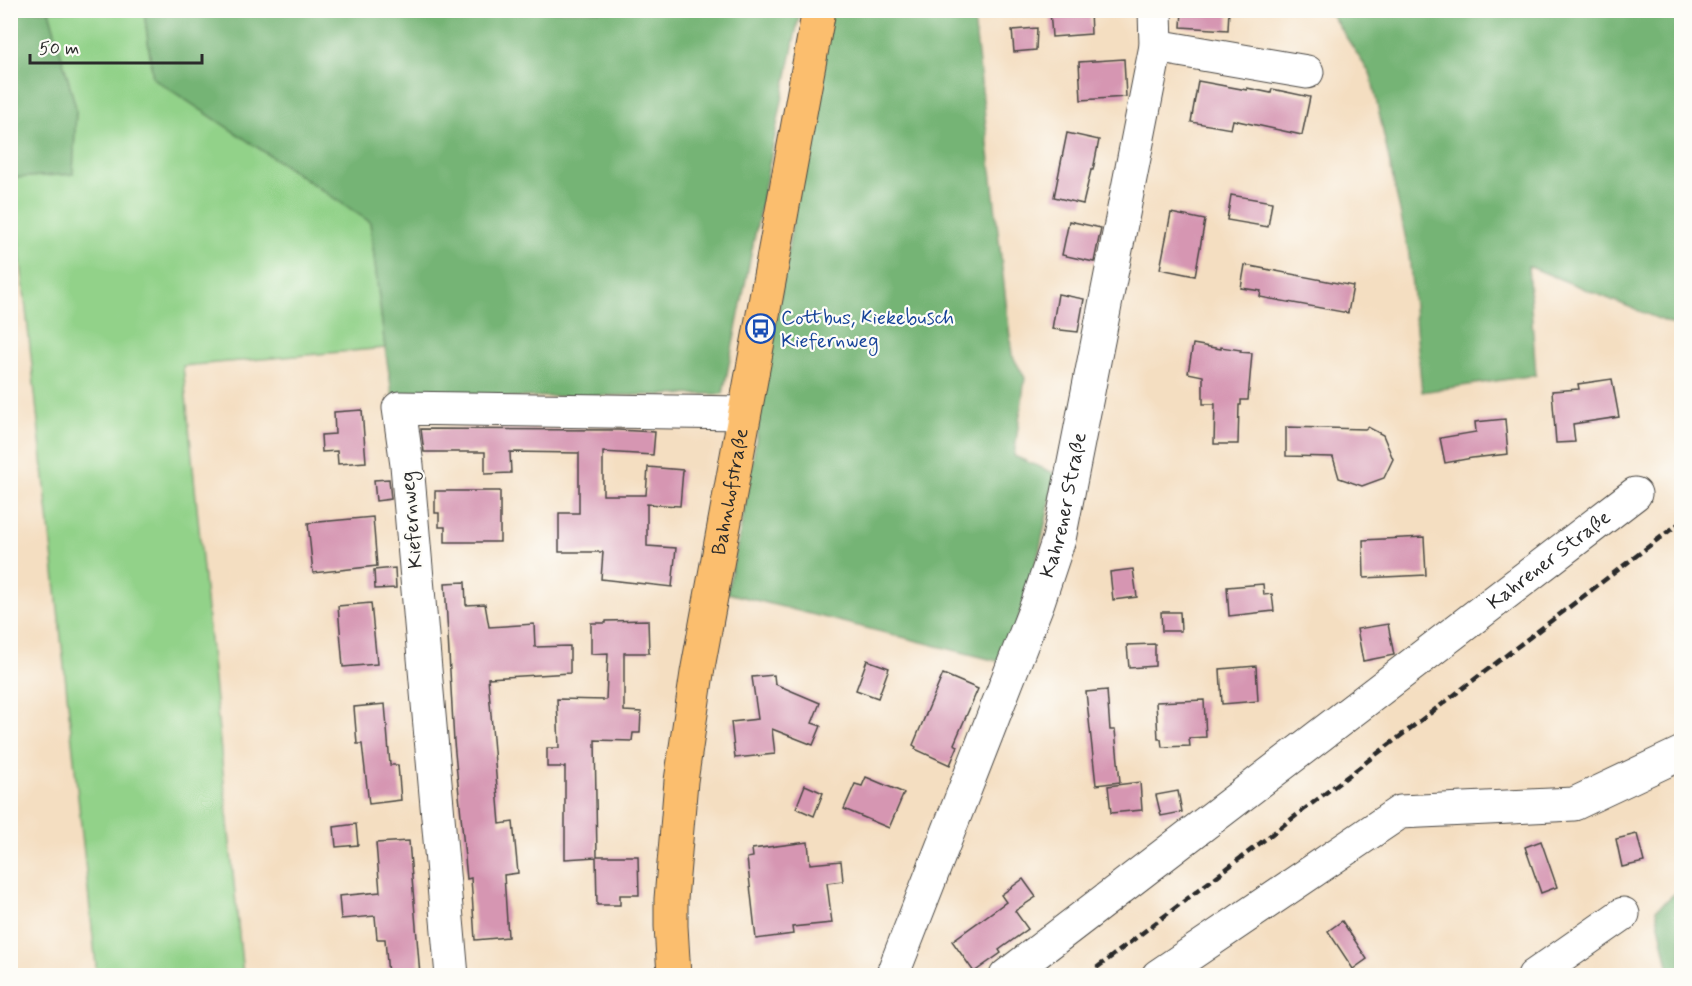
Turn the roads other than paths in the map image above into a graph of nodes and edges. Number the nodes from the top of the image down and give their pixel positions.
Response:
1 (819, 10) edge
2 (1155, 10) edge
3 (1156, 46) junction
4 (1307, 72) dead end
5 (744, 413) junction
6 (1635, 494) dead end
7 (1680, 753) edge
8 (1623, 914) dead end
9 (452, 975) edge
10 (674, 975) edge
11 (892, 975) edge
12 (1006, 975) edge
13 (1158, 975) edge
14 (1534, 975) edge

1 - 5 main road, Bahnhofstraße
2 - 3 street, Kahrener Straße
3 - 4 street
3 - 11 street, Kahrener Straße
5 - 9 street, Kiefernweg
5 - 10 main road, Bahnhofstraße
6 - 12 street, Kahrener Straße
7 - 13 street
8 - 14 street

